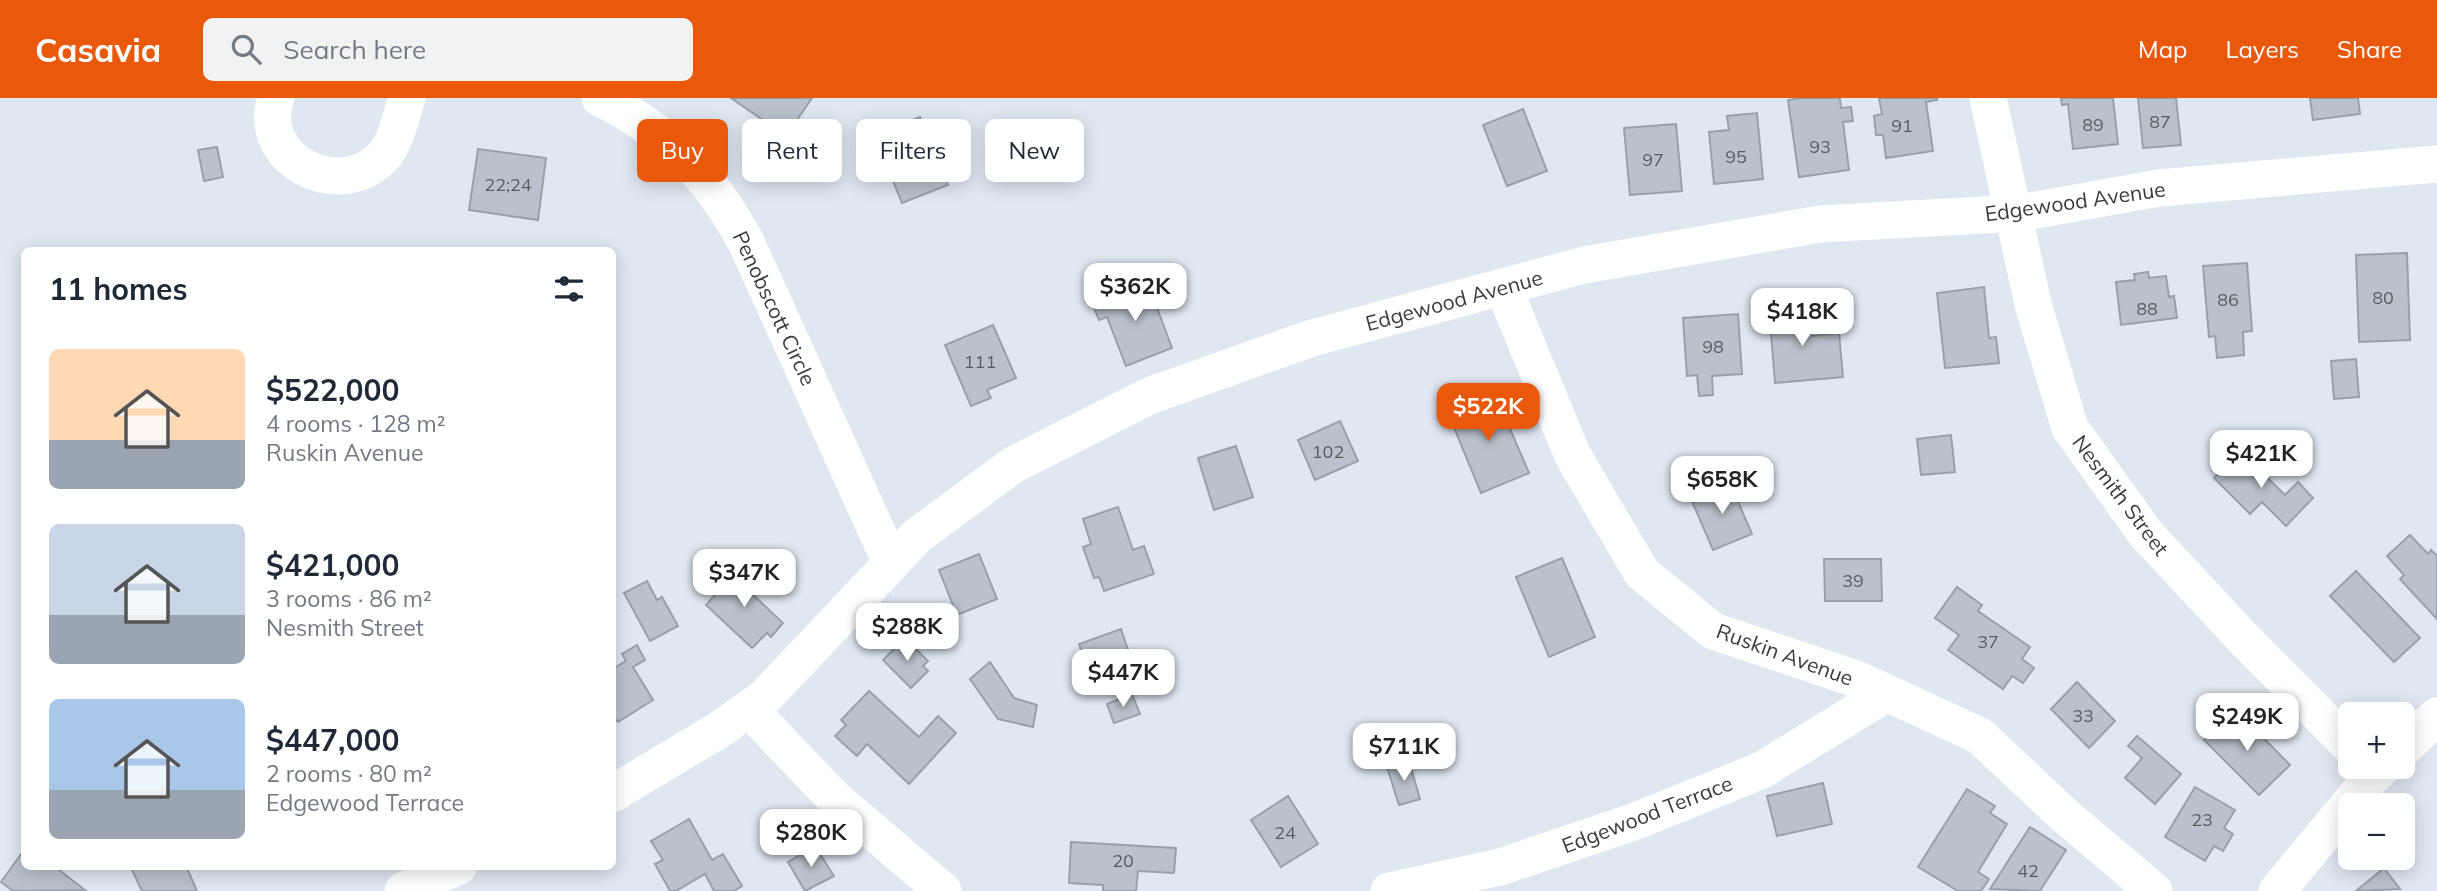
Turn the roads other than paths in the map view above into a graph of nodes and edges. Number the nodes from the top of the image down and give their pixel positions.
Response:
1 (276, 98) edge
2 (407, 98) edge
3 (600, 98) edge
4 (1988, 98) edge
5 (2437, 164) edge
6 (2012, 213) junction
7 (1503, 287) junction
8 (891, 563) junction
9 (1887, 693) junction
10 (749, 709) junction
11 (2437, 716) edge
12 (2338, 734) edge
13 (2415, 736) edge
14 (2371, 779) edge
15 (616, 792) edge
16 (450, 870) edge
17 (403, 891) edge
18 (943, 891) edge
19 (1389, 891) edge
20 (2154, 891) edge
21 (2277, 891) edge

1 - 2 street
3 - 8 street, Penobscott Circle
4 - 6 street, Nesmith Street
5 - 6 street, Edgewood Avenue
6 - 7 street, Edgewood Avenue
6 - 12 street, Nesmith Street
7 - 8 street, Edgewood Avenue
7 - 9 street, Ruskin Avenue
8 - 10 street, Edgewood Avenue
9 - 19 street, Edgewood Terrace
9 - 20 street, Ruskin Avenue
10 - 15 street, Edgewood Avenue
10 - 18 street
11 - 13 street
14 - 21 street
16 - 17 street

